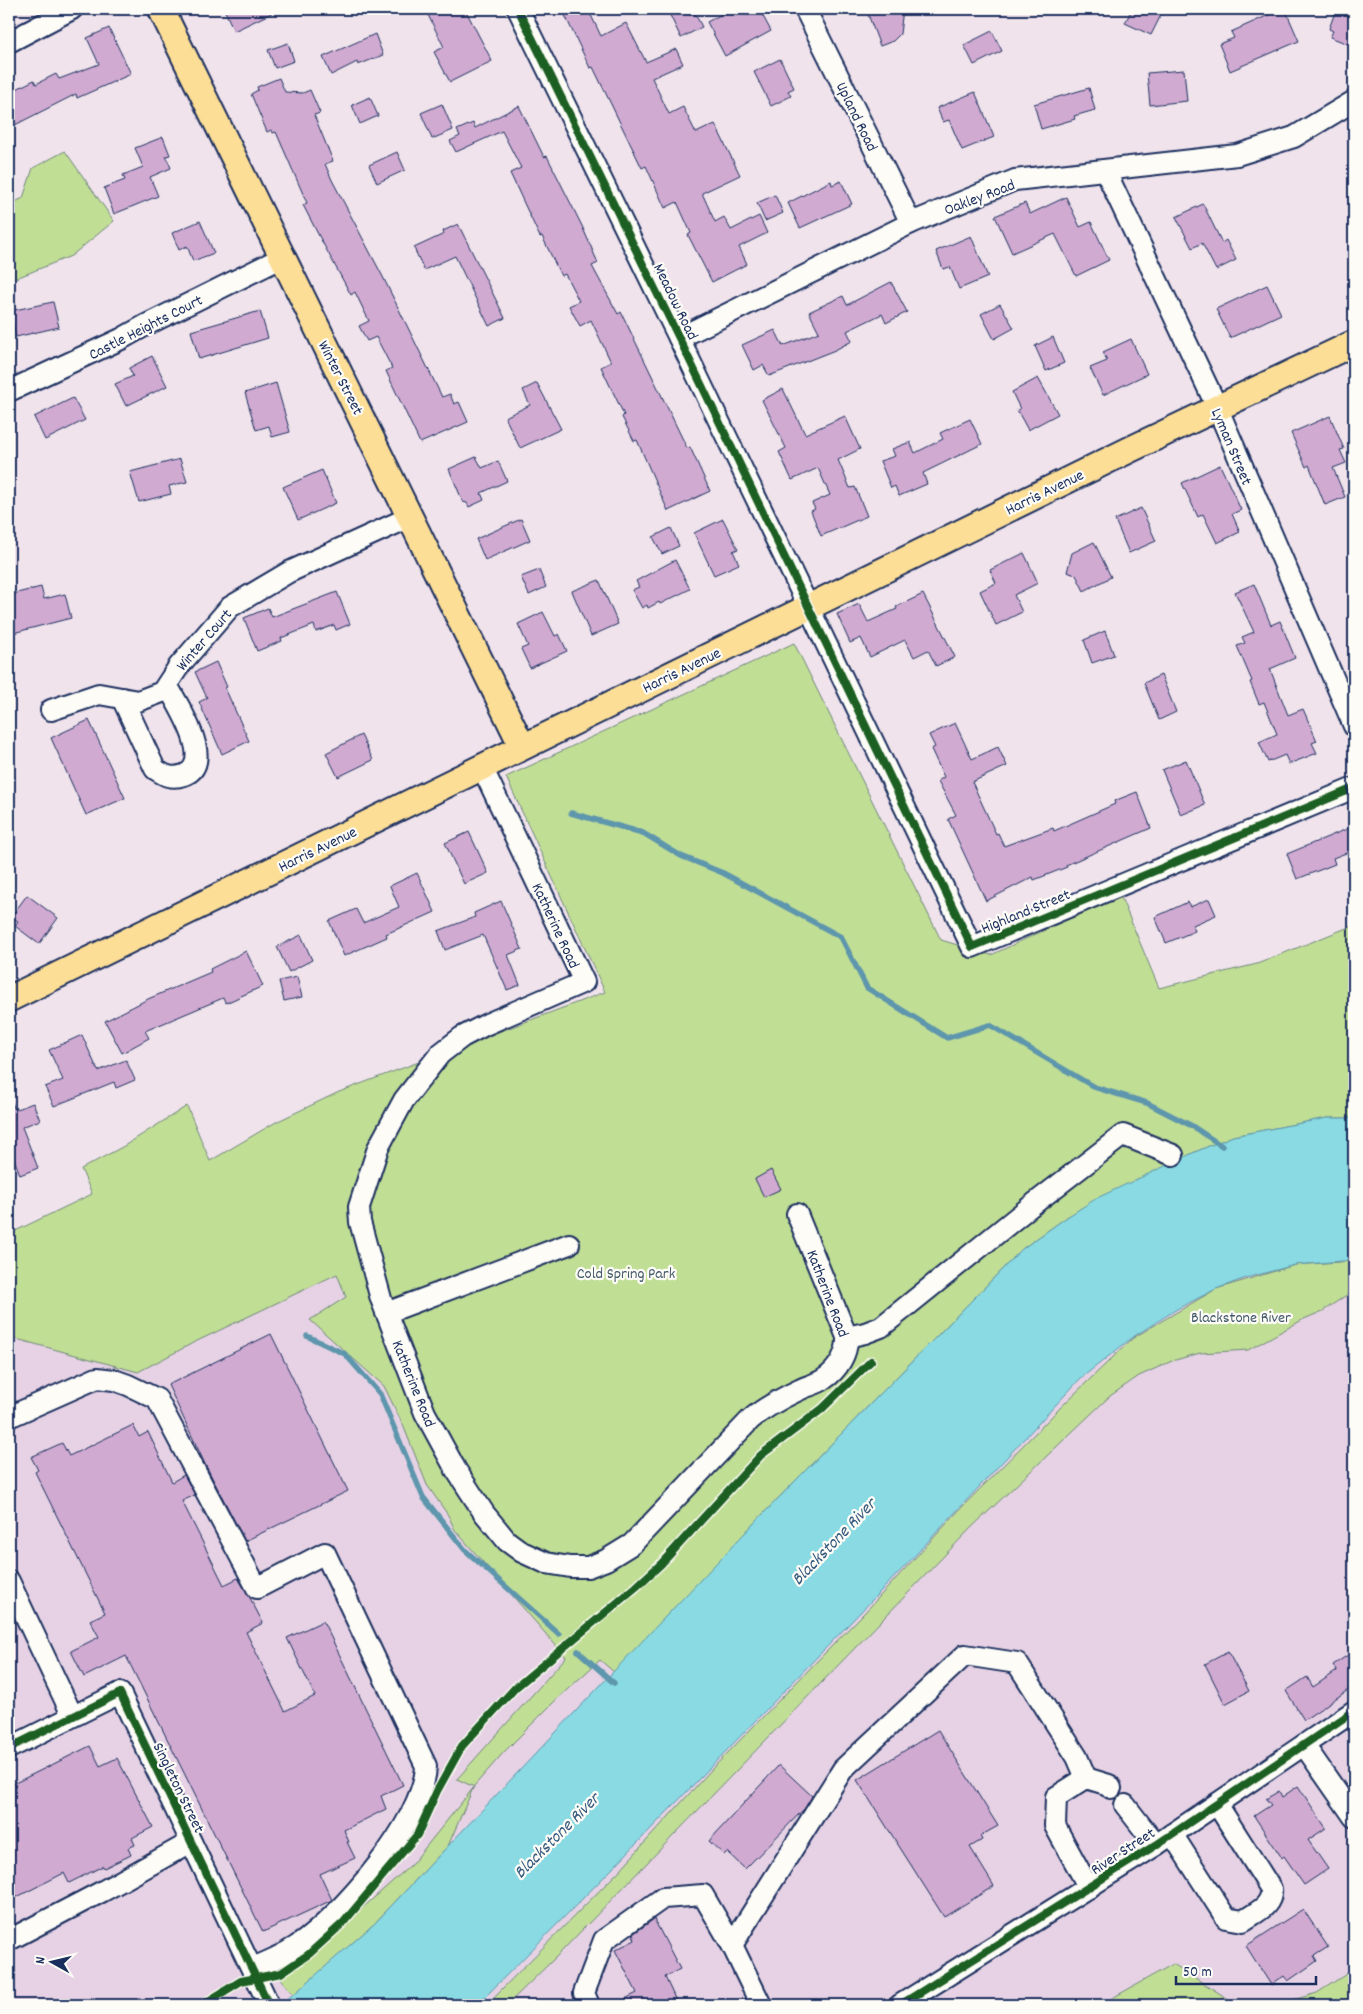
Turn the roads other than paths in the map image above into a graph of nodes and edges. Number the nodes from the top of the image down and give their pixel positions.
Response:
1 (72, 9) edge
2 (161, 9) edge
3 (518, 9) edge
4 (805, 9) edge
5 (9, 42) edge
6 (1354, 102) edge
7 (1105, 170) junction
8 (911, 223) junction
9 (281, 258) junction
10 (679, 338) junction
11 (1354, 343) edge
12 (9, 391) edge
13 (1217, 407) junction
14 (410, 517) junction
15 (809, 606) junction
16 (166, 685) junction
17 (122, 698) junction
18 (51, 710) dead end
19 (1354, 726) edge
20 (522, 746) junction
21 (482, 767) junction
22 (1354, 788) edge
23 (9, 999) edge
24 (1173, 1155) dead end
25 (797, 1214) dead end
26 (569, 1244) dead end
27 (386, 1313) junction
28 (847, 1337) junction
29 (9, 1417) edge
30 (9, 1581) edge
31 (1354, 1711) edge
32 (72, 1715) junction
33 (1304, 1744) junction
34 (9, 1748) edge
35 (1086, 1778) junction
36 (1111, 1788) dead end
37 (1217, 1804) junction
38 (1125, 1805) dead end
39 (1354, 1817) edge
40 (1172, 1834) junction
41 (191, 1842) junction
42 (1156, 1845) junction
43 (1088, 1888) junction
44 (9, 1940) edge
45 (732, 1945) junction
46 (252, 1968) junction
47 (266, 1998) edge
48 (589, 2005) edge
49 (761, 2005) edge
50 (900, 2005) edge

1 - 5 street
2 - 9 main road, Winter Street
3 - 10 street, Meadow Road
4 - 8 street, Upland Road
6 - 7 street, Oakley Road
7 - 8 street, Oakley Road
7 - 13 street, Lyman Street
8 - 10 street, Oakley Road
9 - 12 street, Castle Heights Court
9 - 14 main road, Winter Street
10 - 15 street, Meadow Road
11 - 13 main road, Harris Avenue
13 - 15 main road, Harris Avenue
13 - 19 street, Lyman Street
14 - 16 street, Winter Court
14 - 20 main road, Winter Street
15 - 20 main road, Harris Avenue
15 - 22 street, Highland Street
16 - 17 street, Winter Court
16 - 17 street
17 - 18 street, Winter Court
20 - 21 main road, Harris Avenue
21 - 23 main road, Harris Avenue
21 - 27 street, Katherine Road
24 - 28 street
25 - 28 street, Katherine Road
26 - 27 street
27 - 28 street, Katherine Road
29 - 46 street
30 - 32 street
31 - 33 street, River Street
32 - 34 street, Singleton Street
32 - 41 street, Singleton Street
33 - 37 street, River Street
33 - 39 street
35 - 36 street
35 - 43 street
35 - 45 street
37 - 40 street, River Street
37 - 40 street
38 - 42 street
40 - 42 street, River Street
41 - 44 street
41 - 46 street, Singleton Street
42 - 43 street, River Street
43 - 50 street, River Street
45 - 48 street
45 - 49 street
46 - 47 street, Singleton Street

